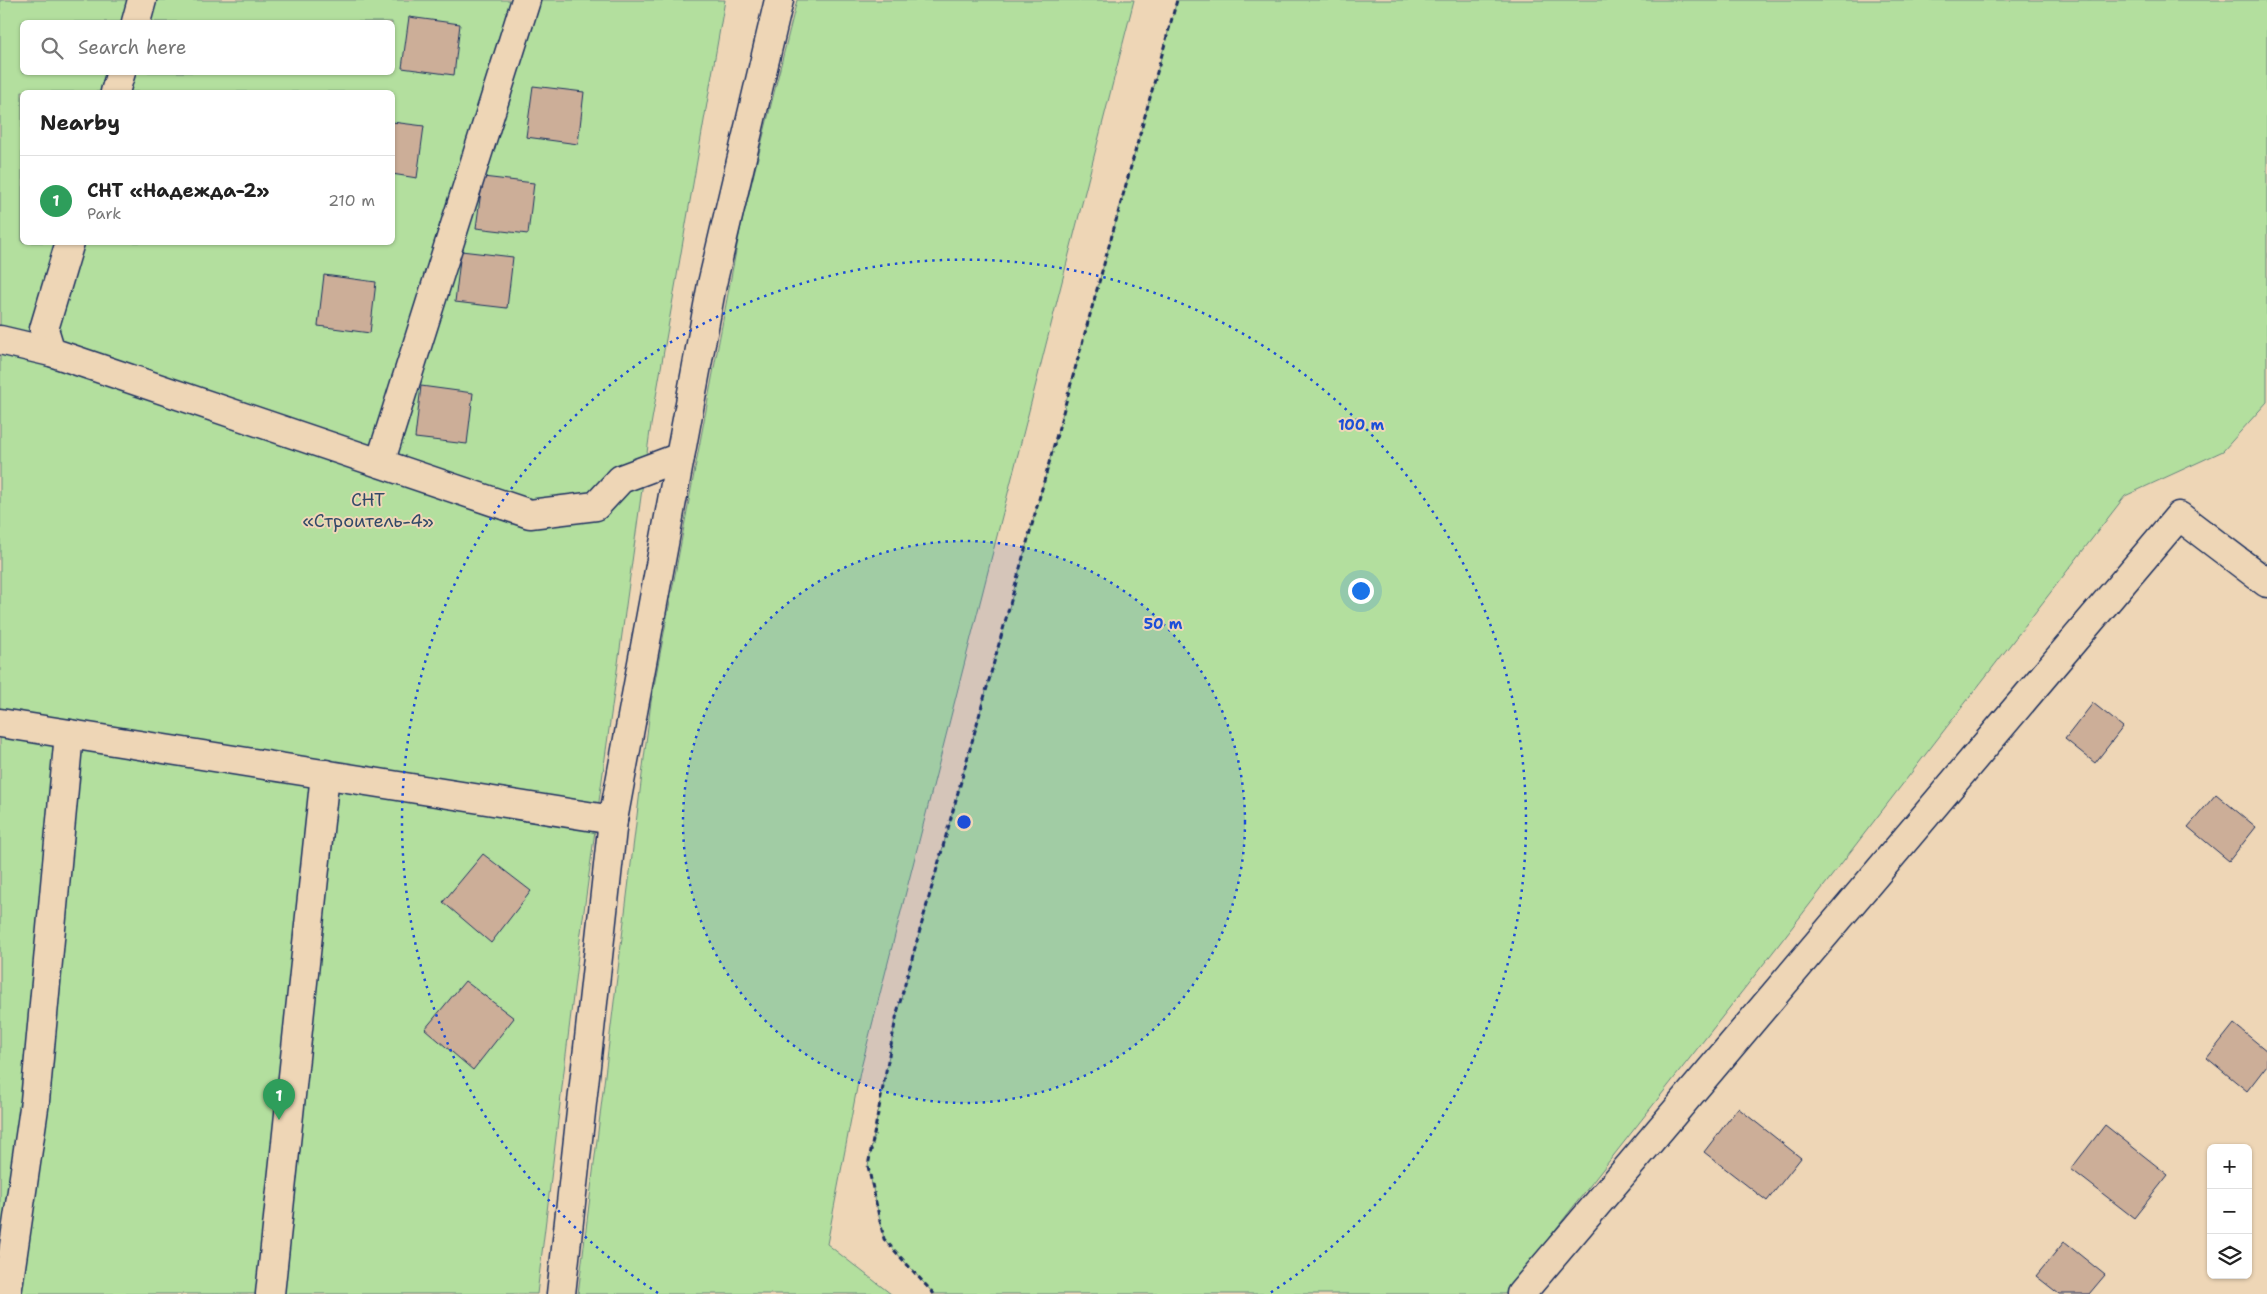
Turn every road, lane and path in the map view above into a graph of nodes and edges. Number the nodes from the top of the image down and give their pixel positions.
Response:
1 (142, 0) edge
2 (526, 0) edge
3 (779, 0) edge
4 (1178, 0) edge
5 (137, 20) edge
6 (119, 75) edge
7 (115, 90) edge
8 (69, 245) edge
9 (0, 340) edge
10 (51, 352) junction
11 (680, 457) junction
12 (380, 463) junction
13 (2267, 583) edge
14 (0, 723) edge
15 (69, 734) junction
16 (325, 774) junction
17 (613, 820) junction
18 (7, 1294) edge
19 (270, 1294) edge
20 (561, 1294) edge
21 (934, 1294) edge
22 (1521, 1294) edge

1 - 5 lane
2 - 12 lane
3 - 11 lane
4 - 21 path
6 - 7 lane
8 - 10 lane
9 - 10 lane
10 - 12 lane
11 - 12 lane
11 - 17 lane
13 - 22 lane
14 - 15 lane
15 - 16 lane
15 - 18 lane
16 - 17 lane
16 - 19 lane
17 - 20 lane

